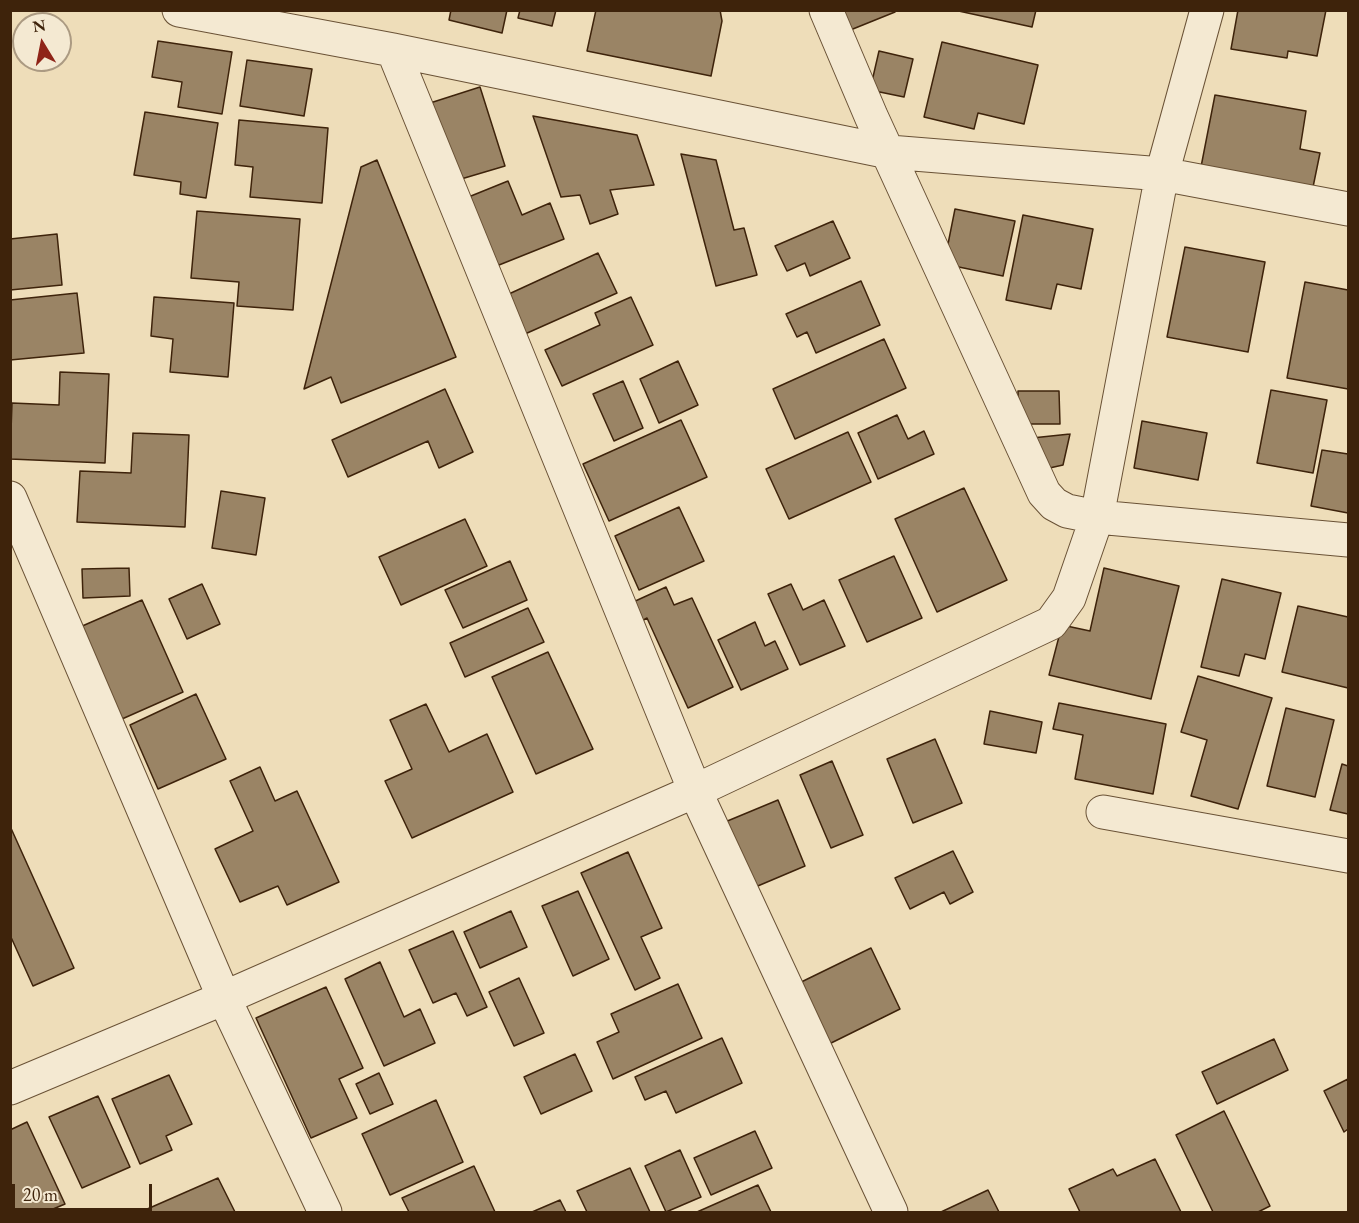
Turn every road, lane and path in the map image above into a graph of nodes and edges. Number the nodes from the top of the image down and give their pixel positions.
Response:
1 (179, 10) edge
2 (826, 10) edge
3 (1206, 10) edge
4 (393, 50) junction
5 (888, 152) junction
6 (1162, 174) junction
7 (1348, 209) edge
8 (10, 498) edge
9 (1097, 517) junction
10 (1348, 540) edge
11 (695, 791) junction
12 (1103, 812) dead end
13 (1348, 856) edge
14 (224, 998) junction
15 (10, 1088) edge
16 (325, 1212) edge
17 (891, 1212) edge

1 - 4 street
2 - 5 street
3 - 6 street
4 - 5 street
4 - 11 street
5 - 6 street
5 - 9 street
6 - 7 street
6 - 9 street
8 - 14 street
9 - 10 street
9 - 11 street
11 - 14 street
11 - 17 street
12 - 13 street
14 - 15 street
14 - 16 street

